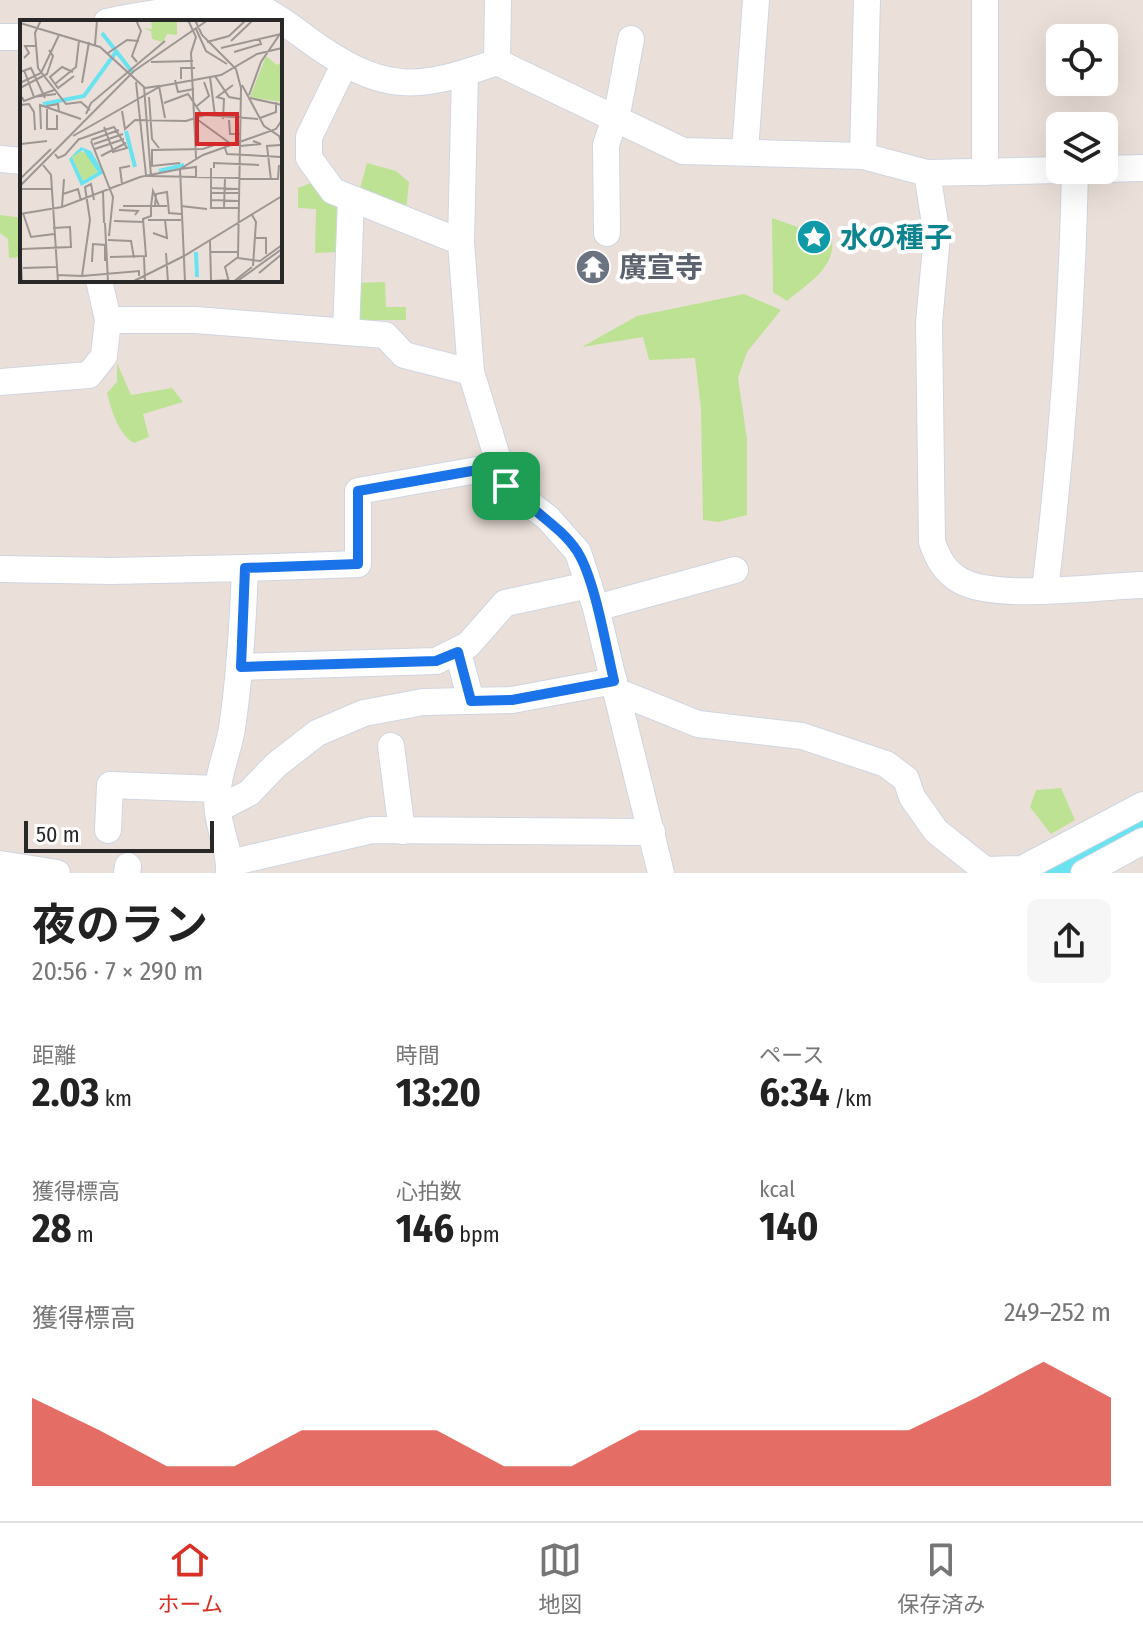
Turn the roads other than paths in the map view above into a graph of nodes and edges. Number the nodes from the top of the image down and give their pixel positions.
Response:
1 (498, 0) edge
2 (756, 0) edge
3 (867, 0) edge
4 (985, 0) edge
5 (190, 4) edge
6 (133, 8) edge
7 (275, 9) edge
8 (111, 20) edge
9 (631, 39) dead end
10 (497, 62) junction
11 (344, 65) junction
12 (465, 73) junction
13 (616, 117) junction
14 (745, 151) junction
15 (863, 156) junction
16 (0, 159) edge
17 (20, 161) edge
18 (1143, 168) edge
19 (1118, 169) edge
20 (1046, 170) edge
21 (985, 172) junction
22 (927, 173) junction
23 (1075, 184) edge
24 (351, 199) junction
25 (607, 233) dead end
26 (461, 242) junction
27 (99, 282) edge
28 (108, 320) junction
29 (346, 332) junction
30 (471, 372) junction
31 (0, 382) edge
32 (500, 466) junction
33 (245, 568) junction
34 (0, 569) edge
35 (735, 570) dead end
36 (1143, 585) edge
37 (1045, 590) junction
38 (593, 597) junction
39 (458, 652) junction
40 (241, 667) junction
41 (615, 686) junction
42 (471, 701) junction
43 (391, 746) dead end
44 (217, 799) junction
45 (1143, 805) edge
46 (108, 830) dead end
47 (402, 831) junction
48 (652, 832) junction
49 (1143, 841) edge
50 (0, 864) edge
51 (1071, 865) edge
52 (230, 868) edge
53 (982, 871) edge
54 (57, 873) edge
55 (661, 873) edge

1 - 10 street
2 - 14 street
3 - 15 street
4 - 21 street
5 - 6 street
5 - 7 street
6 - 8 street
7 - 11 street
9 - 13 street
10 - 12 street
10 - 13 street
11 - 12 street
11 - 24 street
12 - 26 street
13 - 14 street
13 - 25 street
14 - 15 street
15 - 22 street
16 - 17 street
18 - 19 street
20 - 21 street
21 - 22 street
22 - 37 street
23 - 37 street
24 - 26 street
24 - 29 street
26 - 30 street
27 - 28 street
28 - 29 street
28 - 31 street
29 - 30 street
30 - 32 street
32 - 33 street
32 - 38 street
33 - 34 street
33 - 40 street
35 - 38 street
36 - 37 street
38 - 39 street
38 - 41 street
39 - 40 street
39 - 42 street
40 - 44 street
41 - 42 street
41 - 48 street
41 - 53 street
42 - 44 street
43 - 47 street
44 - 46 street
44 - 52 street
45 - 51 street
47 - 48 street
47 - 52 street
48 - 55 street
49 - 51 street
50 - 54 street
51 - 53 street

